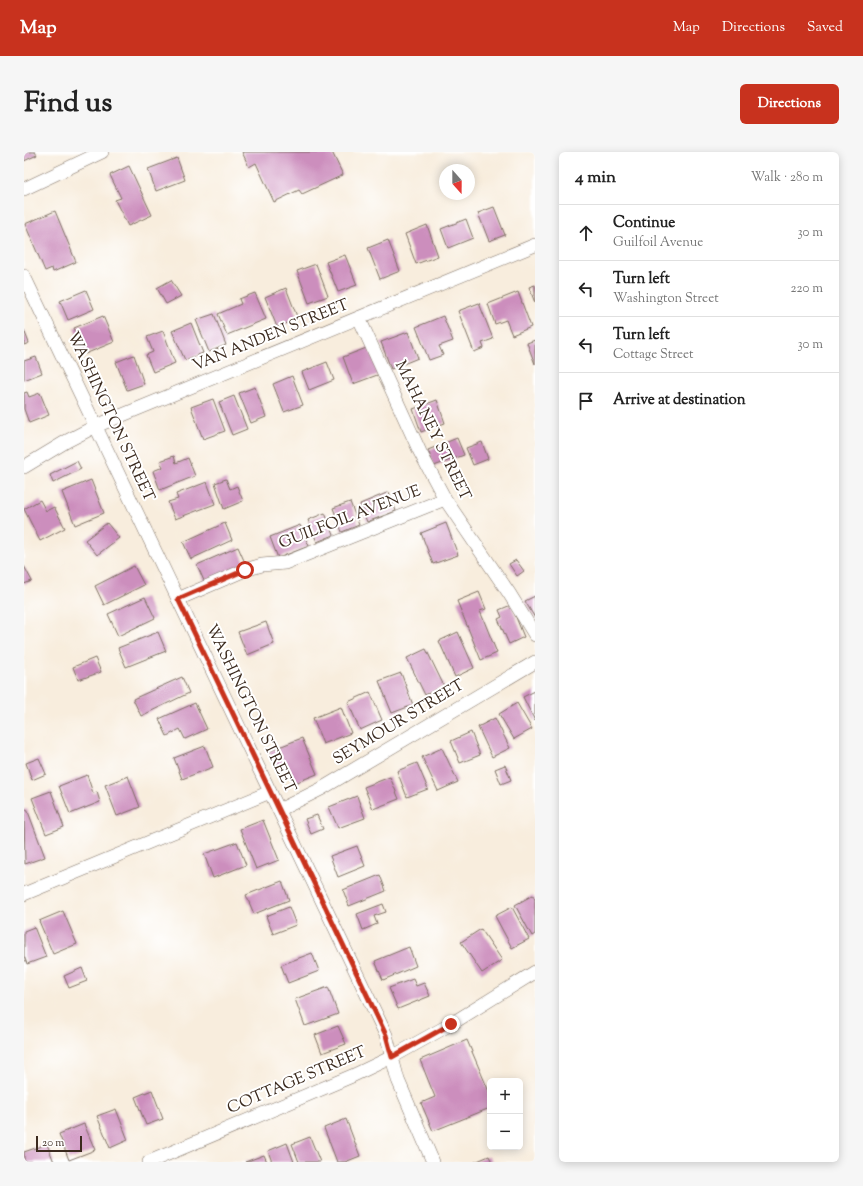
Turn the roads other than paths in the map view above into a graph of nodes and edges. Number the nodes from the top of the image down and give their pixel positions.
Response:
1 (102, 152) edge
2 (24, 189) edge
3 (535, 245) edge
4 (24, 276) edge
5 (359, 318) junction
6 (96, 426) junction
7 (24, 467) edge
8 (445, 499) junction
9 (178, 599) junction
10 (535, 635) edge
11 (535, 662) edge
12 (270, 792) junction
13 (279, 810) junction
14 (24, 894) edge
15 (535, 972) edge
16 (392, 1057) junction
17 (150, 1162) edge
18 (433, 1162) edge

1 - 2 street
3 - 5 street, VAN ANDEN STREET
4 - 6 street, WASHINGTON STREET
5 - 6 street, VAN ANDEN STREET
5 - 8 street, MAHANEY STREET
6 - 7 street, VAN ANDEN STREET
6 - 9 street, WASHINGTON STREET
8 - 9 street, GUILFOIL AVENUE
8 - 10 street, MAHANEY STREET
9 - 12 street, WASHINGTON STREET
11 - 13 street, SEYMOUR STREET
12 - 13 street, WASHINGTON STREET
12 - 14 street
13 - 16 street, WASHINGTON STREET
15 - 16 street, COTTAGE STREET
16 - 17 street, COTTAGE STREET
16 - 18 street, WASHINGTON STREET

